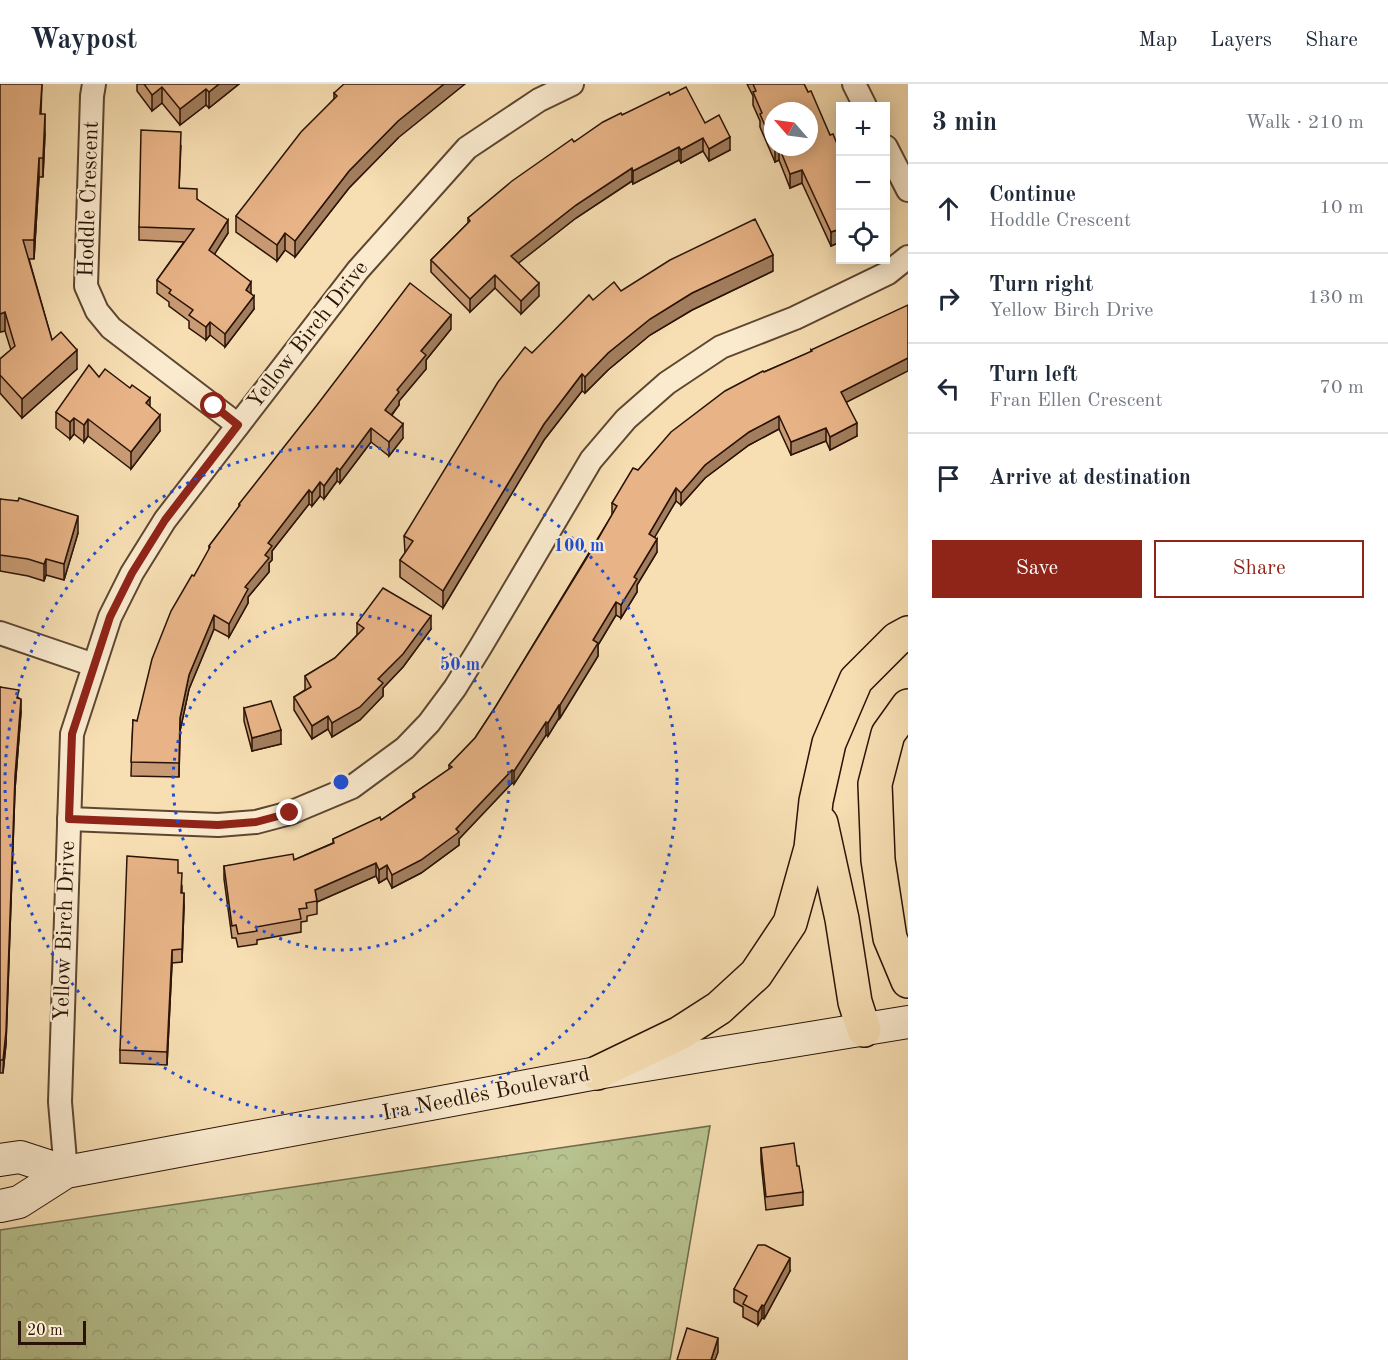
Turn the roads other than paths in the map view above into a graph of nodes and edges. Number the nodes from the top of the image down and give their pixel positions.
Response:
1 (94, 84) edge
2 (572, 84) edge
3 (854, 84) edge
4 (863, 102) edge
5 (890, 156) edge
6 (908, 190) edge
7 (908, 257) edge
8 (238, 425) junction
9 (0, 633) edge
10 (908, 633) edge
11 (94, 665) junction
12 (908, 706) edge
13 (816, 801) junction
14 (69, 819) junction
15 (908, 981) edge
16 (908, 1022) edge
17 (864, 1030) junction
18 (597, 1073) junction
19 (0, 1160) edge
20 (66, 1172) junction
21 (0, 1206) edge

1 - 8 street, Hoddle Crescent
2 - 8 street, Yellow Birch Drive
3 - 4 street
5 - 6 street
7 - 14 street
8 - 11 street, Yellow Birch Drive
9 - 11 street
10 - 13 highway
11 - 14 street, Yellow Birch Drive
12 - 15 highway
13 - 17 highway
13 - 18 highway
14 - 20 street, Yellow Birch Drive
16 - 17 main road, Ira Needles Boulevard
17 - 18 main road, Ira Needles Boulevard
18 - 20 main road, Ira Needles Boulevard
19 - 20 main road, Ira Needles Boulevard
20 - 21 main road, Ira Needles Boulevard

